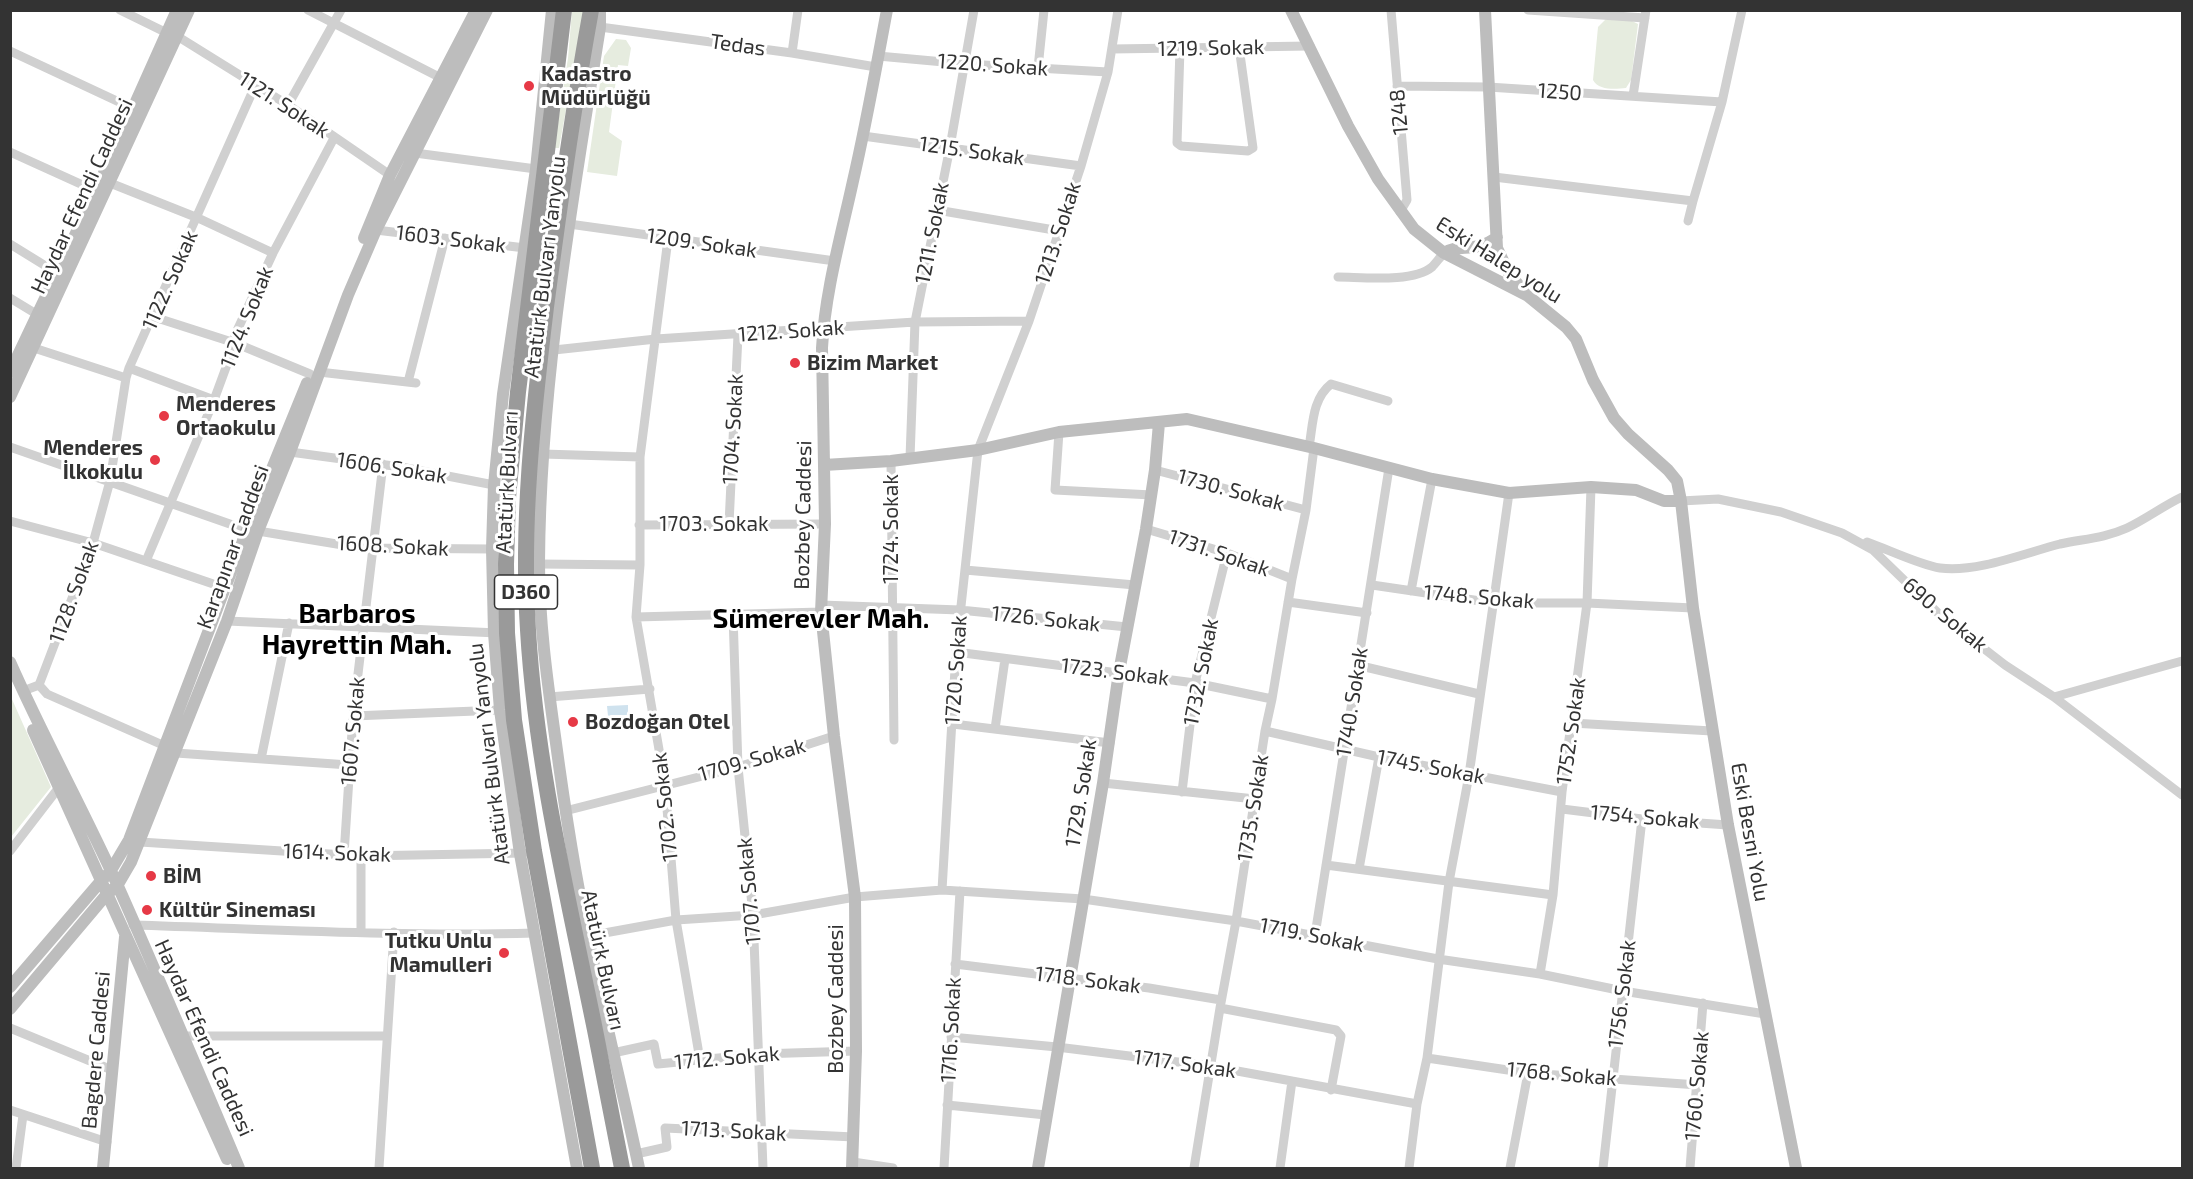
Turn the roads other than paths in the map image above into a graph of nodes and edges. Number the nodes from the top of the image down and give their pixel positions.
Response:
1 (120, 10) edge
2 (177, 10) edge
3 (189, 10) edge
4 (308, 10) edge
5 (341, 10) edge
6 (476, 10) edge
7 (488, 10) edge
8 (552, 10) edge
9 (564, 10) edge
10 (591, 10) edge
11 (600, 10) edge
12 (798, 10) edge
13 (887, 10) edge
14 (974, 10) edge
15 (1044, 10) edge
16 (1118, 10) edge
17 (1291, 10) edge
18 (1391, 10) edge
19 (1485, 10) edge
20 (1528, 10) edge
21 (1742, 10) edge
22 (1646, 14) edge
23 (334, 24) junction
24 (600, 27) junction
25 (172, 34) junction
26 (1310, 46) junction
27 (1239, 47) junction
28 (1180, 48) junction
29 (1112, 50) junction
30 (10, 51) edge
31 (792, 52) junction
32 (877, 62) junction
33 (966, 64) junction
34 (1038, 68) junction
35 (1108, 72) junction
36 (441, 78) junction
37 (255, 86) junction
38 (1397, 86) junction
39 (1488, 87) junction
40 (1634, 96) junction
41 (1722, 102) junction
42 (288, 105) junction
43 (134, 108) junction
44 (863, 136) junction
45 (334, 138) junction
46 (950, 147) junction
47 (10, 152) edge
48 (415, 153) junction
49 (1081, 166) junction
50 (536, 170) junction
51 (390, 175) junction
52 (1494, 177) junction
53 (110, 183) junction
54 (96, 191) junction
55 (1693, 201) junction
56 (937, 210) junction
57 (1400, 212) junction
58 (198, 218) junction
59 (1688, 221) dead end
60 (568, 224) junction
61 (376, 230) junction
62 (1059, 231) junction
63 (1497, 237) junction
64 (445, 238) junction
65 (668, 239) junction
66 (10, 244) edge
67 (525, 248) junction
68 (273, 253) junction
69 (1444, 253) junction
70 (835, 261) junction
71 (57, 273) junction
72 (1338, 277) dead end
73 (1528, 296) junction
74 (10, 298) edge
75 (38, 315) junction
76 (154, 317) junction
77 (1029, 321) junction
78 (915, 322) junction
79 (823, 330) junction
80 (738, 335) junction
81 (656, 339) junction
82 (235, 343) junction
83 (34, 348) junction
84 (16, 350) edge
85 (554, 350) junction
86 (10, 372) edge
87 (128, 373) junction
88 (315, 373) junction
89 (10, 397) edge
90 (214, 400) junction
91 (1388, 401) dead end
92 (1159, 423) junction
93 (1059, 432) junction
94 (10, 447) edge
95 (1311, 448) junction
96 (978, 450) junction
97 (290, 452) junction
98 (543, 454) junction
99 (640, 457) junction
100 (910, 458) junction
101 (891, 461) junction
102 (383, 465) junction
103 (824, 465) junction
104 (1389, 468) junction
105 (1155, 470) junction
106 (1432, 479) junction
107 (110, 481) junction
108 (494, 485) junction
109 (1591, 487) junction
110 (1509, 493) junction
111 (1152, 495) junction
112 (2182, 497) edge
113 (1681, 501) junction
114 (172, 502) junction
115 (1306, 510) junction
116 (10, 521) edge
117 (729, 524) junction
118 (825, 524) junction
119 (639, 525) junction
120 (1146, 529) junction
121 (253, 531) junction
122 (1842, 532) junction
123 (93, 543) junction
124 (373, 549) junction
125 (492, 549) junction
126 (1227, 553) junction
127 (146, 561) junction
128 (539, 564) junction
129 (640, 565) junction
130 (965, 570) junction
131 (1292, 579) junction
132 (1135, 585) junction
133 (1372, 585) junction
134 (225, 588) junction
135 (1411, 591) junction
136 (1288, 602) junction
137 (1494, 603) junction
138 (1587, 603) junction
139 (891, 607) junction
140 (1693, 608) junction
141 (821, 609) junction
142 (960, 610) junction
143 (1367, 613) junction
144 (733, 615) junction
145 (636, 617) junction
146 (227, 621) junction
147 (289, 623) junction
148 (364, 626) junction
149 (1127, 627) junction
150 (500, 633) junction
151 (956, 652) junction
152 (1005, 659) junction
153 (2182, 661) edge
154 (10, 662) edge
155 (1357, 665) junction
156 (1119, 672) junction
157 (10, 682) edge
158 (1194, 683) junction
159 (39, 685) junction
160 (650, 689) junction
161 (23, 691) junction
162 (1479, 694) junction
163 (549, 697) junction
164 (2054, 697) junction
165 (1272, 699) junction
166 (500, 710) junction
167 (353, 716) junction
168 (1572, 723) junction
169 (953, 724) junction
170 (995, 729) junction
171 (1265, 731) junction
172 (1712, 731) junction
173 (834, 736) junction
174 (894, 740) dead end
175 (1110, 743) junction
176 (1344, 748) junction
177 (170, 750) junction
178 (1379, 757) junction
179 (261, 759) junction
180 (349, 765) junction
181 (738, 767) junction
182 (1469, 775) junction
183 (1103, 783) junction
184 (665, 784) junction
185 (60, 786) junction
186 (1182, 792) junction
187 (1562, 792) junction
188 (2182, 795) edge
189 (1255, 799) junction
190 (1562, 809) junction
191 (565, 811) junction
192 (1642, 819) junction
193 (1728, 825) junction
194 (140, 842) junction
195 (10, 851) edge
196 (527, 853) junction
197 (344, 855) junction
198 (361, 856) junction
199 (1326, 865) junction
200 (1359, 869) junction
201 (106, 876) junction
202 (1449, 882) junction
203 (117, 886) junction
204 (942, 890) junction
205 (960, 891) junction
206 (107, 894) junction
207 (1553, 895) junction
208 (855, 897) junction
209 (1083, 899) junction
210 (753, 915) junction
211 (676, 920) junction
212 (1236, 921) junction
213 (129, 930) junction
214 (361, 932) junction
215 (394, 932) junction
216 (534, 933) junction
217 (1315, 935) junction
218 (588, 936) junction
219 (1438, 959) junction
220 (546, 960) junction
221 (955, 964) junction
222 (1540, 974) junction
223 (1070, 978) junction
224 (10, 987) edge
225 (1623, 991) junction
226 (1704, 1003) junction
227 (1220, 1004) junction
228 (10, 1009) edge
229 (1765, 1014) junction
230 (10, 1028) edge
231 (183, 1036) junction
232 (386, 1036) junction
233 (951, 1037) junction
234 (1057, 1047) junction
235 (856, 1051) junction
236 (613, 1053) junction
237 (759, 1054) junction
238 (1427, 1058) junction
239 (700, 1060) junction
240 (1210, 1066) junction
241 (112, 1070) junction
242 (1528, 1073) junction
243 (1612, 1078) junction
244 (1292, 1081) junction
245 (1698, 1085) junction
246 (1331, 1090) junction
247 (1417, 1104) junction
248 (947, 1105) junction
249 (10, 1110) edge
250 (23, 1115) junction
251 (1046, 1115) junction
252 (761, 1132) junction
253 (854, 1137) junction
254 (107, 1142) junction
255 (636, 1154) junction
256 (853, 1165) edge
257 (15, 1168) edge
258 (103, 1168) edge
259 (231, 1168) edge
260 (239, 1168) edge
261 (379, 1168) edge
262 (577, 1168) edge
263 (592, 1168) edge
264 (622, 1168) edge
265 (639, 1168) edge
266 (763, 1168) edge
267 (893, 1168) edge
268 (944, 1168) edge
269 (1038, 1168) edge
270 (1194, 1168) edge
271 (1280, 1168) edge
272 (1408, 1168) edge
273 (1510, 1168) edge
274 (1603, 1168) edge
275 (1690, 1168) edge
276 (1796, 1168) edge

1 - 25 street, 1121. Sokak
2 - 25 street, Haydar Efendi Caddesi
3 - 25 street, Haydar Efendi Caddesi
4 - 23 street
5 - 23 street
6 - 36 street, Karapınar Caddesi
7 - 48 street, Karapınar Caddesi
8 - 50 street, Atatürk Bulvarı Yanyolu
9 - 150 highway, Atatürk Bulvarı / D360
10 - 264 highway, Atatürk Bulvarı / D360
11 - 24 street, Atatürk Bulvarı Yanyolu
12 - 31 street
13 - 32 street, Bozbey Caddesi
14 - 33 street, 1211. Sokak
15 - 34 street
16 - 29 street, 1213. Sokak
17 - 26 street, Eski Halep yolu
18 - 38 street, 1248
19 - 39 street
20 - 22 street
21 - 41 street
22 - 40 street
23 - 36 street
23 - 42 street
24 - 31 street, Tedas
24 - 60 street, Atatürk Bulvarı Yanyolu
25 - 37 street, 1121. Sokak
25 - 43 street, Haydar Efendi Caddesi
25 - 53 street, Haydar Efendi Caddesi
26 - 27 street, 1219. Sokak
26 - 57 street, Eski Halep yolu
27 - 28 street, 1219. Sokak
27 - 28 street
28 - 29 street, 1219. Sokak
29 - 35 street, 1213. Sokak
30 - 43 street
31 - 32 street, Tedas
32 - 33 street, 1220. Sokak
32 - 44 street, Bozbey Caddesi
33 - 34 street, 1220. Sokak
33 - 46 street, 1211. Sokak
34 - 35 street, 1220. Sokak
35 - 49 street, 1213. Sokak
36 - 51 street, Karapınar Caddesi
37 - 42 street, 1121. Sokak
37 - 58 street, 1122. Sokak
38 - 39 street, 1250
38 - 57 street, 1248
39 - 40 street, 1250
39 - 52 street
40 - 41 street, 1250
41 - 55 street
42 - 45 street, 1121. Sokak
43 - 54 street, Haydar Efendi Caddesi
44 - 46 street, 1215. Sokak
44 - 70 street, Bozbey Caddesi
45 - 51 street, 1121. Sokak
45 - 68 street, 1124. Sokak
46 - 49 street, 1215. Sokak
46 - 56 street, 1211. Sokak
47 - 54 street
48 - 50 street
48 - 61 street, Karapınar Caddesi
49 - 62 street, 1213. Sokak
50 - 67 street, Atatürk Bulvarı Yanyolu
51 - 88 street, Karapınar Caddesi
52 - 55 street
52 - 63 street
53 - 58 street
53 - 83 street, Haydar Efendi Caddesi
54 - 71 street, Haydar Efendi Caddesi
55 - 59 street
56 - 62 street
56 - 78 street, 1211. Sokak
57 - 69 street, Eski Halep yolu
58 - 68 street
58 - 76 street, 1122. Sokak
60 - 65 street, 1209. Sokak
60 - 85 street, Atatürk Bulvarı Yanyolu
61 - 64 street, 1603. Sokak
61 - 88 street, Karapınar Caddesi
62 - 77 street, 1213. Sokak
63 - 69 street
63 - 73 street
64 - 67 street, 1603. Sokak
64 - 88 street
65 - 70 street, 1209. Sokak
65 - 81 street, 1702. Sokak
66 - 71 street
67 - 108 street, Atatürk Bulvarı Yanyolu
68 - 82 street, 1124. Sokak
69 - 72 street
69 - 73 street, Eski Halep yolu
70 - 79 street, Bozbey Caddesi
71 - 75 street, Haydar Efendi Caddesi
73 - 113 street, Eski Halep yolu
74 - 75 street
75 - 84 street, Haydar Efendi Caddesi
76 - 82 street
76 - 87 street, 1122. Sokak
77 - 78 street, 1212. Sokak
77 - 96 street, 1213. Sokak
78 - 79 street, 1212. Sokak
78 - 100 street, 1211. Sokak
79 - 80 street, 1212. Sokak
79 - 103 street, Bozbey Caddesi
80 - 81 street, 1212. Sokak
80 - 117 street, 1704. Sokak
81 - 85 street, 1212. Sokak
81 - 99 street, 1702. Sokak
82 - 88 street
82 - 90 street, 1124. Sokak
83 - 87 street
83 - 89 street, Haydar Efendi Caddesi
84 - 86 street, Haydar Efendi Caddesi
85 - 98 street, Atatürk Bulvarı Yanyolu
87 - 90 street
87 - 107 street, 1122. Sokak
88 - 97 street, Karapınar Caddesi
88 - 121 street, Karapınar Caddesi
90 - 114 street, 1124. Sokak
91 - 95 street, 1735. Sokak
92 - 93 street
92 - 95 street
92 - 105 street, 1729. Sokak
93 - 96 street
93 - 111 street
94 - 107 street
95 - 104 street
95 - 115 street, 1735. Sokak
96 - 100 street
96 - 130 street, 1720. Sokak
97 - 102 street, 1606. Sokak
97 - 121 street, Karapınar Caddesi
98 - 99 street
98 - 128 street, Atatürk Bulvarı Yanyolu
99 - 119 street, 1702. Sokak
100 - 101 street
101 - 103 street
101 - 139 street, 1724. Sokak
102 - 108 street, 1606. Sokak
102 - 124 street, 1607. Sokak
103 - 118 street, Bozbey Caddesi
104 - 106 street
104 - 133 street, 1740. Sokak
105 - 111 street, 1729. Sokak
105 - 115 street, 1730. Sokak
106 - 110 street
106 - 135 street
107 - 114 street
107 - 123 street, 1128. Sokak
108 - 125 street, Atatürk Bulvarı Yanyolu
109 - 110 street
109 - 113 street
109 - 138 street, 1752. Sokak
110 - 137 street
111 - 120 street, 1729. Sokak
112 - 122 street
113 - 122 street, 690. Sokak
113 - 140 street, Eski Besni Yolu
114 - 121 street
114 - 127 street, 1124. Sokak
115 - 131 street, 1735. Sokak
116 - 123 street
117 - 118 street, 1703. Sokak
117 - 119 street, 1703. Sokak
118 - 141 street, Bozbey Caddesi
119 - 129 street, 1702. Sokak
120 - 126 street, 1731. Sokak
120 - 132 street, 1729. Sokak
121 - 124 street, 1608. Sokak
121 - 134 street, Karapınar Caddesi
121 - 146 street, Karapınar Caddesi
122 - 164 street, 690. Sokak
123 - 127 street
123 - 159 street, 1128. Sokak
124 - 125 street, 1608. Sokak
124 - 148 street, 1607. Sokak
125 - 150 street, Atatürk Bulvarı Yanyolu
126 - 131 street, 1731. Sokak
126 - 158 street, 1732. Sokak
127 - 134 street
128 - 129 street
128 - 163 street, Atatürk Bulvarı Yanyolu
129 - 145 street, 1702. Sokak
130 - 132 street, 1726. Sokak
130 - 142 street, 1720. Sokak
131 - 136 street, 1735. Sokak
132 - 149 street, 1729. Sokak
133 - 135 street, 1748. Sokak
133 - 143 street, 1740. Sokak
134 - 177 street, Karapınar Caddesi
135 - 137 street, 1748. Sokak
136 - 143 street
136 - 165 street, 1735. Sokak
137 - 138 street, 1748. Sokak
137 - 162 street
138 - 140 street, 1748. Sokak
138 - 168 street, 1752. Sokak
139 - 141 street, 1726. Sokak
139 - 142 street, 1726. Sokak
139 - 174 street, 1724. Sokak
140 - 172 street, Eski Besni Yolu
141 - 144 street, 1726. Sokak
141 - 173 street, Bozbey Caddesi
142 - 149 street, 1726. Sokak
142 - 151 street, 1720. Sokak
143 - 155 street, 1740. Sokak
144 - 145 street, 1726. Sokak
144 - 181 street, 1707. Sokak
145 - 160 street, 1702. Sokak
146 - 147 street
146 - 177 street, Karapınar Caddesi
147 - 148 street
147 - 179 street
148 - 150 street
148 - 167 street, 1607. Sokak
149 - 156 street, 1729. Sokak
150 - 166 street, Atatürk Bulvarı Yanyolu
150 - 196 highway, Atatürk Bulvarı / D360
151 - 152 street, 1723. Sokak
151 - 169 street, 1720. Sokak
152 - 156 street, 1723. Sokak
152 - 170 street
153 - 164 street
154 - 161 street, Haydar Efendi Caddesi
155 - 162 street
155 - 176 street, 1740. Sokak
156 - 158 street, 1723. Sokak
156 - 175 street, 1729. Sokak
157 - 185 street, Haydar Efendi Caddesi
158 - 165 street, 1723. Sokak
158 - 186 street, 1732. Sokak
159 - 161 street
159 - 177 street
160 - 163 street
160 - 184 street, 1702. Sokak
161 - 201 street, Haydar Efendi Caddesi
162 - 182 street
163 - 191 street, Atatürk Bulvarı Yanyolu
164 - 188 street, 690. Sokak
165 - 171 street, 1735. Sokak
166 - 167 street
166 - 196 street, Atatürk Bulvarı Yanyolu
167 - 180 street, 1607. Sokak
168 - 172 street
168 - 187 street, 1752. Sokak
169 - 170 street
169 - 204 street, 1720. Sokak
170 - 175 street
171 - 176 street, 1745. Sokak
171 - 189 street, 1735. Sokak
172 - 193 street, Eski Besni Yolu
173 - 181 street, 1709. Sokak
173 - 208 street, Bozbey Caddesi
175 - 183 street, 1729. Sokak
176 - 178 street, 1745. Sokak
176 - 199 street, 1740. Sokak
177 - 179 street
177 - 194 street, Karapınar Caddesi
177 - 201 street, Karapınar Caddesi
178 - 182 street, 1745. Sokak
178 - 200 street
179 - 180 street
180 - 197 street, 1607. Sokak
181 - 184 street, 1709. Sokak
181 - 210 street, 1707. Sokak
182 - 187 street, 1745. Sokak
182 - 202 street
183 - 186 street
183 - 209 street, 1729. Sokak
184 - 191 street, 1709. Sokak
184 - 211 street, 1702. Sokak
185 - 195 street
185 - 201 street, Haydar Efendi Caddesi
186 - 189 street
187 - 190 street, 1752. Sokak
189 - 212 street, 1735. Sokak
190 - 192 street, 1754. Sokak
190 - 207 street, 1752. Sokak
191 - 218 street, Atatürk Bulvarı Yanyolu
192 - 193 street, 1754. Sokak
192 - 225 street, 1756. Sokak
193 - 229 street, Eski Besni Yolu
194 - 197 street, 1614. Sokak
194 - 203 street, Karapınar Caddesi
196 - 198 street, 1614. Sokak
196 - 216 street, Atatürk Bulvarı Yanyolu
196 - 220 highway, Atatürk Bulvarı / D360
197 - 198 street, 1614. Sokak
198 - 214 street
199 - 200 street
199 - 217 street, 1740. Sokak
200 - 202 street
201 - 203 street, Haydar Efendi Caddesi
201 - 206 street, Haydar Efendi Caddesi
201 - 224 street, Karapınar Caddesi
202 - 207 street
202 - 219 street
203 - 206 street, Karapınar Caddesi
203 - 213 street, Haydar Efendi Caddesi
204 - 205 street, 1719. Sokak
204 - 208 street, 1719. Sokak
205 - 209 street, 1719. Sokak
205 - 221 street, 1716. Sokak
206 - 213 street, Haydar Efendi Caddesi
206 - 228 street, Karapınar Caddesi
207 - 222 street, 1752. Sokak
208 - 210 street, 1719. Sokak
208 - 235 street, Bozbey Caddesi
209 - 212 street, 1719. Sokak
209 - 223 street, 1729. Sokak
210 - 211 street, 1719. Sokak
210 - 237 street, 1707. Sokak
211 - 218 street, 1719. Sokak
211 - 239 street, 1702. Sokak
212 - 217 street, 1719. Sokak
212 - 227 street, 1735. Sokak
213 - 214 street
213 - 231 street, Haydar Efendi Caddesi
213 - 241 street, Bagdere Caddesi
213 - 259 street, Haydar Efendi Caddesi
214 - 215 street
215 - 216 street
215 - 232 street
216 - 220 street, Atatürk Bulvarı Yanyolu
217 - 219 street, 1719. Sokak
218 - 236 street, Atatürk Bulvarı Yanyolu
219 - 222 street, 1719. Sokak
219 - 238 street
220 - 262 street, Atatürk Bulvarı Yanyolu
220 - 263 highway, Atatürk Bulvarı / D360
221 - 223 street, 1718. Sokak
221 - 233 street, 1716. Sokak
222 - 225 street, 1719. Sokak
223 - 227 street, 1718. Sokak
223 - 234 street, 1729. Sokak
225 - 226 street, 1719. Sokak
225 - 243 street, 1756. Sokak
226 - 229 street, 1719. Sokak
226 - 245 street, 1760. Sokak
227 - 240 street, 1735. Sokak
227 - 246 street, 1718. Sokak
229 - 276 street, Eski Besni Yolu
230 - 241 street
231 - 232 street
231 - 260 street, Haydar Efendi Caddesi
232 - 261 street
233 - 234 street, 1717. Sokak
233 - 248 street, 1716. Sokak
234 - 240 street, 1717. Sokak
234 - 251 street, 1729. Sokak
235 - 237 street, 1712. Sokak
235 - 253 street, Bozbey Caddesi
236 - 239 street, 1712. Sokak
236 - 255 street, Atatürk Bulvarı Yanyolu
237 - 239 street, 1712. Sokak
237 - 252 street, 1707. Sokak
238 - 242 street, 1768. Sokak
238 - 247 street
240 - 244 street, 1717. Sokak
240 - 270 street, 1735. Sokak
241 - 254 street, Bagdere Caddesi
242 - 243 street, 1768. Sokak
242 - 273 street
243 - 245 street, 1768. Sokak
243 - 274 street, 1756. Sokak
244 - 246 street, 1717. Sokak
244 - 271 street
245 - 275 street, 1760. Sokak
246 - 247 street, 1717. Sokak
247 - 272 street
248 - 251 street
248 - 268 street, 1716. Sokak
249 - 250 street
250 - 254 street
250 - 257 street
251 - 269 street, 1729. Sokak
252 - 253 street, 1713. Sokak
252 - 255 street, 1713. Sokak
252 - 266 street, 1707. Sokak
253 - 256 street, Bozbey Caddesi
254 - 258 street, Bagdere Caddesi
255 - 265 street, Atatürk Bulvarı Yanyolu
256 - 267 street

